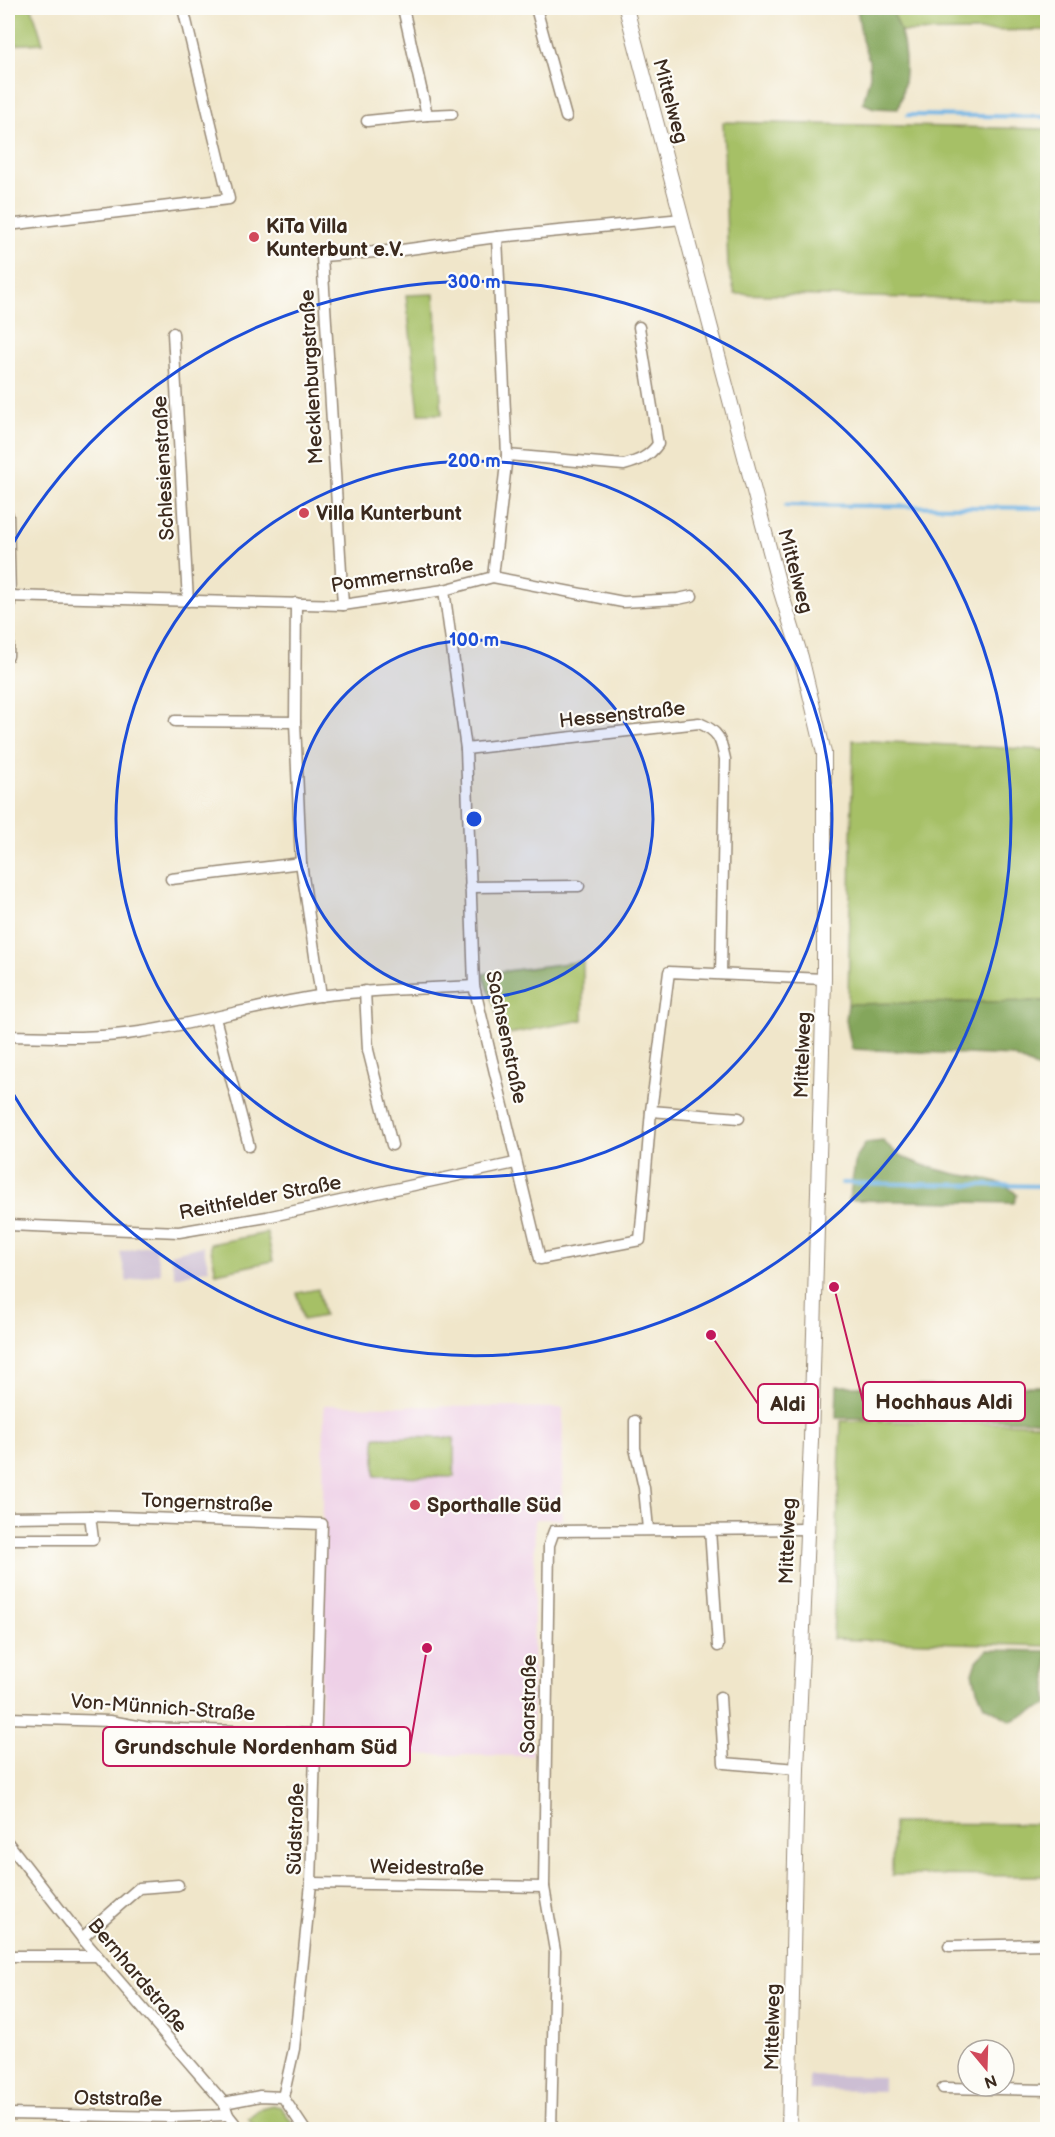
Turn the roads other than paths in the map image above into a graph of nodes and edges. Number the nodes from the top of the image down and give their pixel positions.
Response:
1 (183, 8) edge
2 (403, 8) edge
3 (536, 8) edge
4 (626, 8) edge
5 (452, 114) dead end
6 (427, 115) junction
7 (566, 117) dead end
8 (367, 121) dead end
9 (682, 219) junction
10 (8, 225) edge
11 (497, 237) junction
12 (639, 327) dead end
13 (173, 333) dead end
14 (507, 455) junction
15 (8, 515) edge
16 (493, 577) junction
17 (444, 590) junction
18 (692, 596) dead end
19 (9, 597) edge
20 (188, 601) junction
21 (296, 603) junction
22 (343, 605) junction
23 (8, 656) edge
24 (175, 722) dead end
25 (296, 722) junction
26 (466, 749) junction
27 (301, 863) junction
28 (171, 879) dead end
29 (579, 886) dead end
30 (470, 888) junction
31 (721, 974) junction
32 (824, 979) junction
33 (474, 986) junction
34 (365, 992) junction
35 (321, 996) junction
36 (215, 1018) junction
37 (8, 1036) edge
38 (651, 1111) junction
39 (739, 1118) dead end
40 (392, 1145) dead end
41 (249, 1146) dead end
42 (515, 1163) junction
43 (8, 1226) edge
44 (635, 1421) dead end
45 (90, 1516) junction
46 (8, 1517) edge
47 (322, 1524) joint
48 (807, 1528) junction
49 (648, 1529) junction
50 (710, 1530) junction
51 (8, 1539) edge
52 (718, 1646) dead end
53 (720, 1697) dead end
54 (8, 1718) edge
55 (317, 1734) junction
56 (797, 1768) junction
57 (8, 1843) edge
58 (311, 1883) junction
59 (178, 1885) dead end
60 (544, 1887) junction
61 (82, 1938) junction
62 (1047, 1944) edge
63 (949, 1946) dead end
64 (8, 1956) edge
65 (97, 1956) junction
66 (943, 2088) dead end
67 (1047, 2090) edge
68 (283, 2097) junction
69 (224, 2103) junction
70 (8, 2114) edge
71 (228, 2115) junction
72 (240, 2130) edge
73 (305, 2130) edge
74 (551, 2130) edge
75 (789, 2130) edge

1 - 10 street
2 - 6 street
3 - 7 street
4 - 9 street, Mittelweg
5 - 6 street
6 - 8 street
9 - 11 street, Mecklenburgstraße
9 - 32 street, Mittelweg
11 - 14 street
11 - 22 street, Mecklenburgstraße
12 - 14 street
13 - 20 street, Schlesienstraße
14 - 16 street
15 - 19 street
16 - 17 street, Pommernstraße
16 - 18 street, Pommernstraße
17 - 22 street, Pommernstraße
17 - 26 street, Sachsenstraße
19 - 20 street, Pommernstraße
19 - 23 street
20 - 21 street, Pommernstraße
21 - 22 street, Pommernstraße
21 - 25 street
24 - 25 street
25 - 27 street
26 - 30 street, Sachsenstraße
26 - 31 street, Hessenstraße
27 - 28 street
27 - 35 street
29 - 30 street
30 - 33 street, Sachsenstraße
31 - 32 street, Sachsenstraße
31 - 38 street, Sachsenstraße
32 - 48 street, Mittelweg
33 - 34 street
33 - 42 street, Sachsenstraße
34 - 35 street
34 - 40 street
35 - 36 street
36 - 37 street
36 - 41 street
38 - 39 street
38 - 42 street, Sachsenstraße
42 - 43 street, Reithfelder Straße
44 - 49 street
45 - 46 street, Tongernstraße
45 - 47 street, Tongernstraße
45 - 51 street
47 - 55 street, Südstraße
48 - 50 street, Saarstraße
48 - 56 street, Mittelweg
49 - 50 street, Saarstraße
49 - 60 street, Saarstraße
50 - 52 street
53 - 56 street
54 - 55 street, Von-Münnich-Straße
55 - 58 street, Südstraße
56 - 75 street, Mittelweg
57 - 61 street, Bernhardstraße
58 - 60 street, Weidestraße
58 - 68 street, Südstraße
59 - 61 street
60 - 74 street, Saarstraße
61 - 65 street, Bernhardstraße
62 - 63 street
64 - 65 street
65 - 69 street, Bernhardstraße
66 - 67 street
68 - 69 street
68 - 73 street
69 - 71 street, Bernhardstraße
70 - 71 street, Oststraße
71 - 72 street, Bernhardstraße

